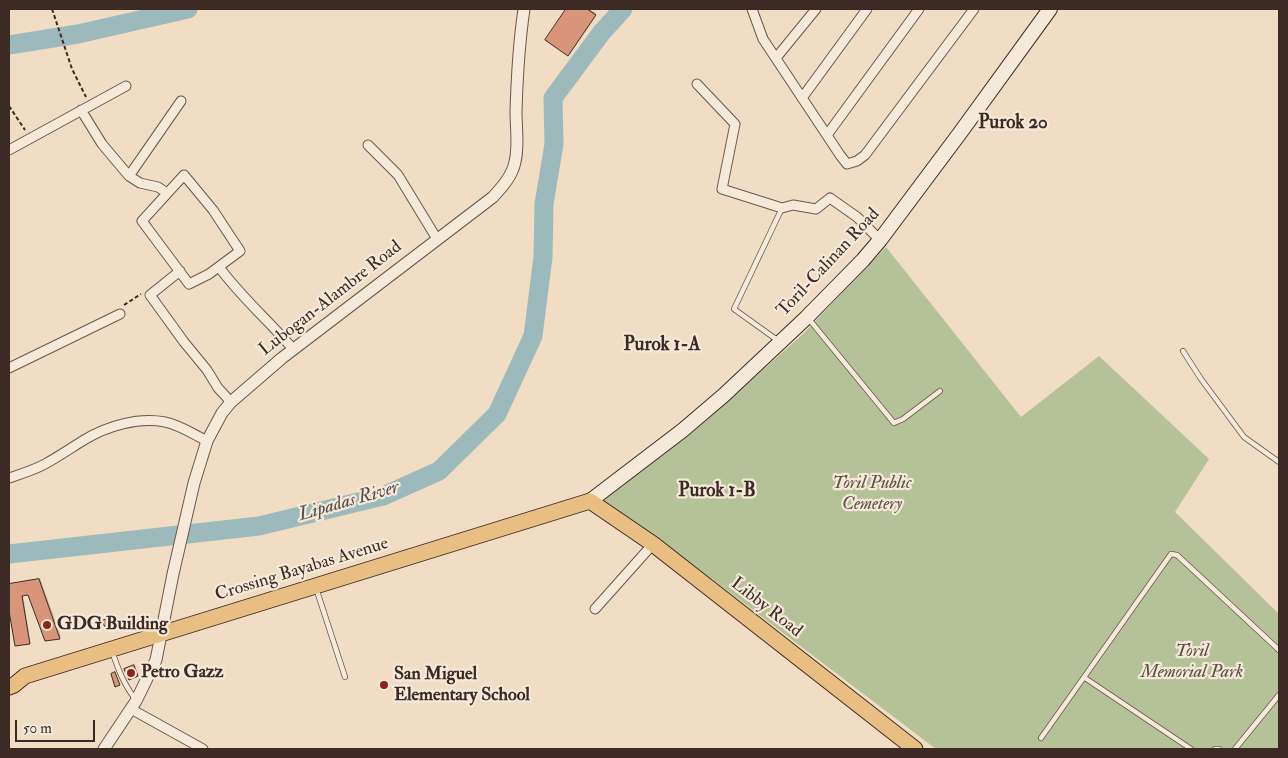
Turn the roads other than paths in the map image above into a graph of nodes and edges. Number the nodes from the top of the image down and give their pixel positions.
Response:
1 (524, 9) edge
2 (752, 9) edge
3 (816, 9) edge
4 (867, 9) edge
5 (919, 9) edge
6 (974, 9) edge
7 (1049, 9) edge
8 (776, 58) junction
9 (697, 84) dead end
10 (126, 86) dead end
11 (802, 98) junction
12 (181, 101) dead end
13 (82, 110) junction
14 (827, 135) junction
15 (368, 145) dead end
16 (9, 150) edge
17 (129, 176) junction
18 (167, 193) junction
19 (782, 208) junction
20 (437, 239) junction
21 (880, 240) junction
22 (219, 267) junction
23 (180, 272) junction
24 (120, 314) road end
25 (807, 317) junction
26 (781, 342) junction
27 (293, 349) junction
28 (1183, 351) dead end
29 (9, 368) edge
30 (940, 391) dead end
31 (231, 402) junction
32 (207, 441) junction
33 (1279, 462) edge
34 (9, 478) edge
35 (590, 501) junction
36 (653, 544) junction
37 (315, 586) junction
38 (595, 609) dead end
39 (162, 633) junction
40 (112, 648) junction
41 (1279, 650) edge
42 (9, 675) edge
43 (25, 676) junction
44 (345, 677) dead end
45 (1084, 678) junction
46 (9, 687) edge
47 (1279, 695) edge
48 (134, 705) junction
49 (1041, 738) dead end
50 (104, 749) edge
51 (203, 749) edge
52 (916, 749) edge
53 (1191, 749) edge
54 (1235, 749) edge

1 - 20 street, Lubogan-Alambre Road
2 - 8 street
3 - 8 street
4 - 11 street
5 - 14 street
6 - 14 street
7 - 21 main road, Toril-Calinan Road
8 - 11 street
9 - 19 street
10 - 13 street
11 - 14 street
12 - 17 street
13 - 16 street
13 - 17 street
15 - 20 street
17 - 18 street
18 - 22 street
18 - 23 street
19 - 21 street
19 - 26 lane
20 - 27 street, Lubogan-Alambre Road
21 - 25 main road, Toril-Calinan Road
22 - 23 street
22 - 27 street
23 - 31 street
24 - 29 street
25 - 26 main road, Toril-Calinan Road
25 - 30 lane
26 - 35 main road, Toril-Calinan Road
27 - 31 street, Lubogan-Alambre Road
28 - 33 lane
31 - 32 street, Lubogan-Alambre Road
32 - 34 street
32 - 39 street, Lubogan-Alambre Road
35 - 36 main road, Libby Road
35 - 37 main road, Crossing Bayabas Avenue
36 - 38 street
36 - 52 main road, Libby Road
37 - 39 main road, Crossing Bayabas Avenue
37 - 44 lane
39 - 40 main road, Crossing Bayabas Avenue
39 - 48 street, Lubogan-Alambre Road
40 - 43 main road, Crossing Bayabas Avenue
40 - 48 lane
41 - 45 lane
42 - 43 main road, Crossing Bayabas Avenue
43 - 46 main road, Crossing Bayabas Avenue
45 - 49 lane
45 - 53 lane
47 - 54 lane
48 - 50 street, Lubogan-Alambre Road
48 - 51 street

